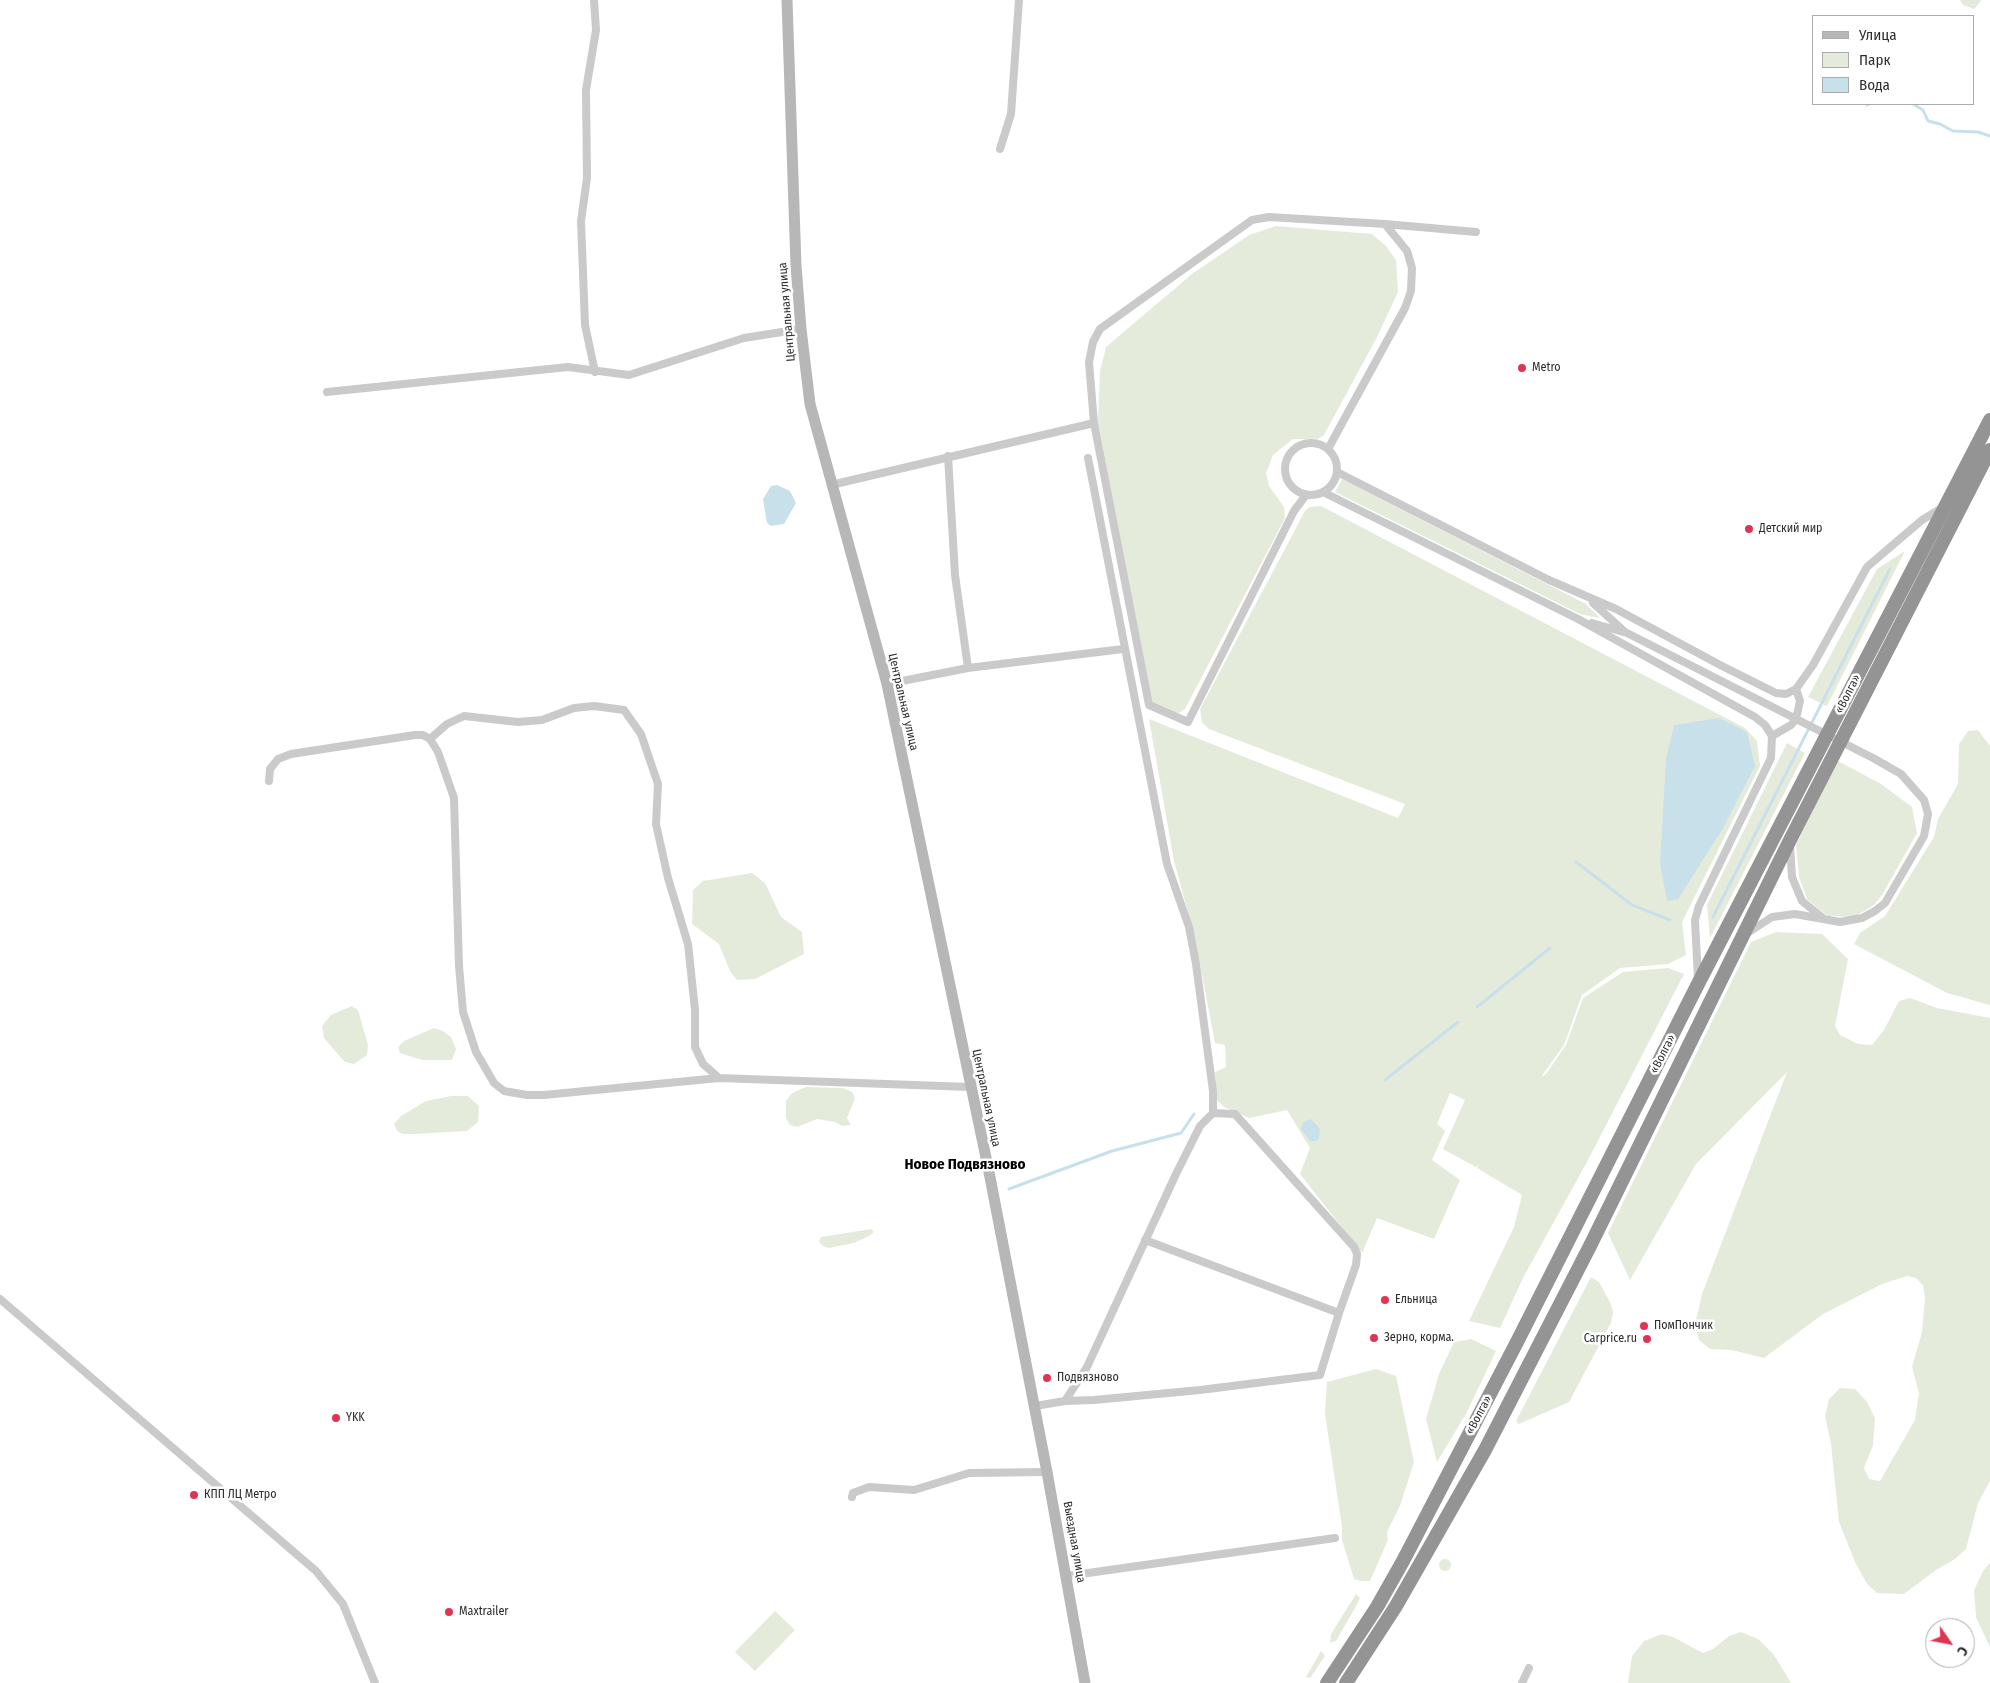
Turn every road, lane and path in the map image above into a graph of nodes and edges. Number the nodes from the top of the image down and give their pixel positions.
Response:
1 (594, 0) edge
2 (788, 0) edge
3 (1019, 0) edge
4 (1000, 149) dead end
5 (1385, 224) junction
6 (1476, 232) dead end
7 (801, 329) junction
8 (595, 372) junction
9 (327, 392) dead end
10 (1990, 420) edge
11 (1094, 423) junction
12 (1328, 450) junction
13 (1990, 450) edge
14 (948, 456) junction
15 (1088, 458) dead end
16 (1337, 472) junction
17 (831, 485) junction
18 (1323, 492) junction
19 (1306, 495) junction
20 (1946, 506) junction
21 (1588, 599) junction
22 (1578, 619) junction
23 (1627, 633) junction
24 (1123, 649) junction
25 (968, 668) junction
26 (887, 684) junction
27 (1796, 689) junction
28 (1772, 736) junction
29 (430, 739) junction
30 (269, 781) dead end
31 (1789, 842) junction
32 (1825, 920) junction
33 (1745, 934) junction
34 (1699, 982) junction
35 (719, 1078) junction
36 (970, 1087) junction
37 (1213, 1113) junction
38 (1145, 1240) junction
39 (0, 1299) edge
40 (1338, 1313) junction
41 (1065, 1401) junction
42 (1035, 1406) junction
43 (1047, 1472) junction
44 (852, 1497) dead end
45 (1335, 1538) dead end
46 (1066, 1576) junction
47 (1530, 1668) dead end
48 (375, 1683) edge
49 (1085, 1683) edge
50 (1327, 1683) edge
51 (1346, 1683) edge
52 (1522, 1683) edge

1 - 8 street
2 - 7 main road, Центральная улица
3 - 4 street
5 - 6 street
5 - 11 street
5 - 12 street
7 - 8 street
7 - 17 main road, Центральная улица
8 - 9 street
10 - 20 highway, «Волга»
11 - 14 street
11 - 19 street
12 - 16 street
12 - 19 street
13 - 31 highway, «Волга»
14 - 17 street
14 - 25 street
15 - 24 street
16 - 18 street
16 - 21 street
17 - 26 main road, Центральная улица
18 - 19 street
18 - 22 street
20 - 27 street
20 - 34 highway, «Волга»
21 - 23 street
21 - 27 street
22 - 23 street
22 - 28 street
23 - 32 street
24 - 25 street
24 - 37 street
25 - 26 street
26 - 36 main road, Центральная улица
27 - 28 street
28 - 34 street
29 - 30 street
29 - 35 street
29 - 35 street
31 - 32 street
31 - 33 highway, «Волга»
32 - 33 street
33 - 51 highway, «Волга»
34 - 50 highway, «Волга»
35 - 36 street
36 - 42 main road, Центральная улица
37 - 38 street
37 - 40 street
38 - 40 street
38 - 41 street
39 - 48 street
40 - 41 street
41 - 42 street
42 - 43 main road, Выездная улица
43 - 44 street
43 - 46 main road, Выездная улица
45 - 46 street
46 - 49 main road, Выездная улица
47 - 52 street

